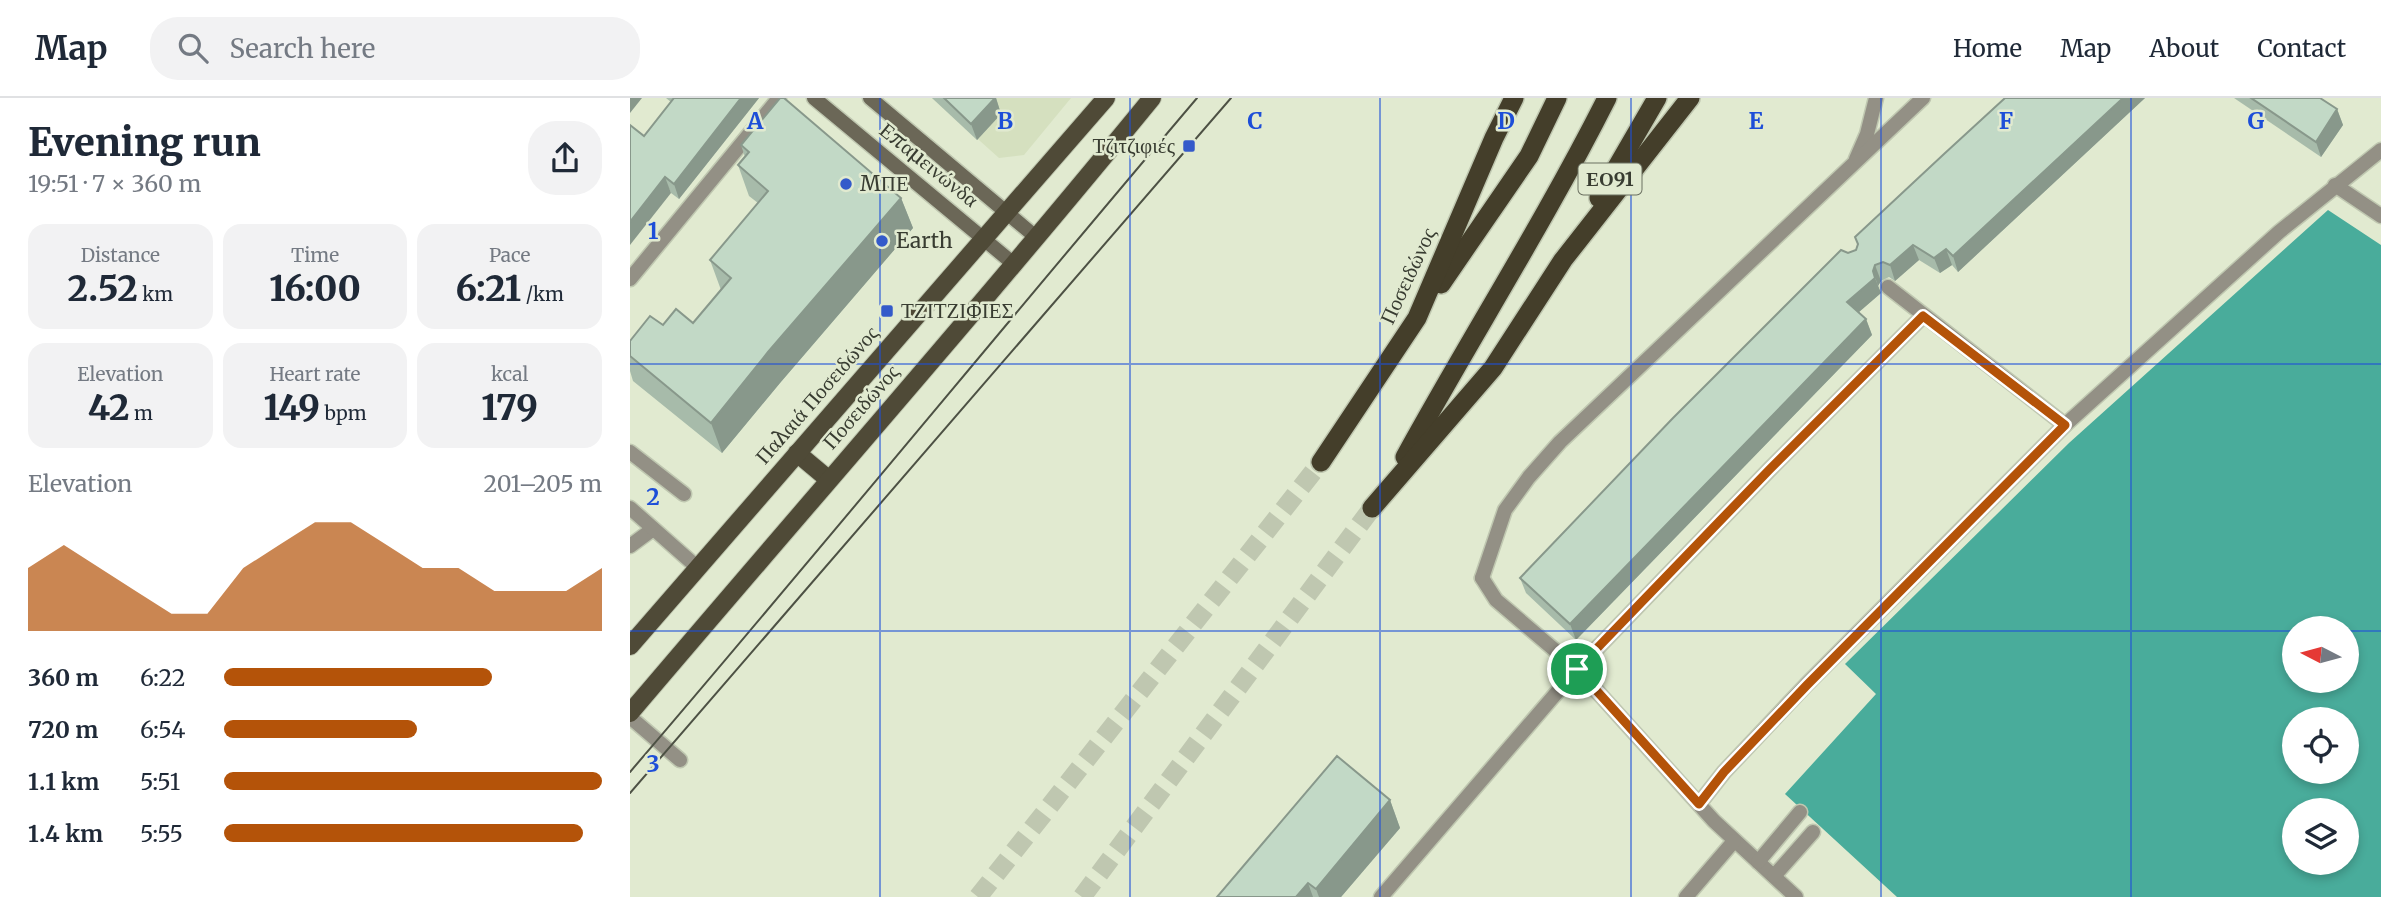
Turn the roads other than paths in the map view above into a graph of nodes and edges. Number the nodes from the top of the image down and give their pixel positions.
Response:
1 (779, 98) edge
2 (814, 98) edge
3 (870, 98) edge
4 (1106, 98) edge
5 (1152, 98) edge
6 (1514, 98) edge
7 (1557, 98) edge
8 (1607, 98) edge
9 (1657, 98) edge
10 (1690, 98) edge
11 (1877, 98) edge
12 (1923, 98) edge
13 (2381, 150) edge
14 (1854, 163) junction
15 (2335, 185) junction
16 (1006, 212) junction
17 (2381, 216) edge
18 (984, 237) junction
19 (1037, 238) junction
20 (1563, 260) junction
21 (1016, 265) junction
22 (630, 279) edge
23 (1888, 287) dead end
24 (1923, 316) junction
25 (1417, 318) junction
26 (2065, 425) junction
27 (630, 452) edge
28 (797, 453) junction
29 (1321, 462) tunnel mouth
30 (828, 479) junction
31 (1385, 492) junction
32 (684, 494) dead end
33 (630, 508) edge
34 (1372, 508) tunnel mouth
35 (653, 529) junction
36 (630, 546) edge
37 (698, 568) junction
38 (630, 646) edge
39 (1577, 669) junction
40 (630, 715) edge
41 (680, 760) dead end
42 (1699, 804) junction
43 (1800, 812) dead end
44 (1813, 832) dead end
45 (1734, 841) junction
46 (1758, 862) junction
47 (1774, 876) junction
48 (1381, 897) edge
49 (1686, 897) edge
50 (1796, 897) edge

1 - 22 street
2 - 18 main road, Επαμεινώνδα
3 - 16 main road, Επαμεινώνδα
4 - 16 main road, Παλαιά Ποσειδώνος
5 - 19 main road
6 - 25 highway, Ποσειδώνος
7 - 25 highway
8 - 31 highway
9 - 20 highway, ΕΟ91
10 - 20 highway
11 - 14 street
12 - 14 street
13 - 15 street
14 - 39 street
15 - 17 street
15 - 26 street
16 - 18 main road, Παλαιά Ποσειδώνος
16 - 19 main road, Επαμεινώνδα
18 - 21 main road, Επαμεινώνδα
18 - 28 main road, Παλαιά Ποσειδώνος
19 - 21 main road, Ποσειδώνος
20 - 31 highway
21 - 30 main road, Ποσειδώνος
23 - 24 street
24 - 26 street
24 - 39 street
25 - 29 highway, Ποσειδώνος
26 - 42 street
27 - 32 street
28 - 30 main road
28 - 37 main road, Παλαιά Ποσειδώνος
30 - 40 main road
31 - 34 highway
33 - 35 street
35 - 36 street
35 - 37 street
37 - 38 main road, Παλαιά Ποσειδώνος
39 - 42 street
39 - 48 street
40 - 41 street
42 - 45 street
43 - 46 street
44 - 47 street
45 - 46 street
45 - 49 street
46 - 47 street
47 - 50 street

